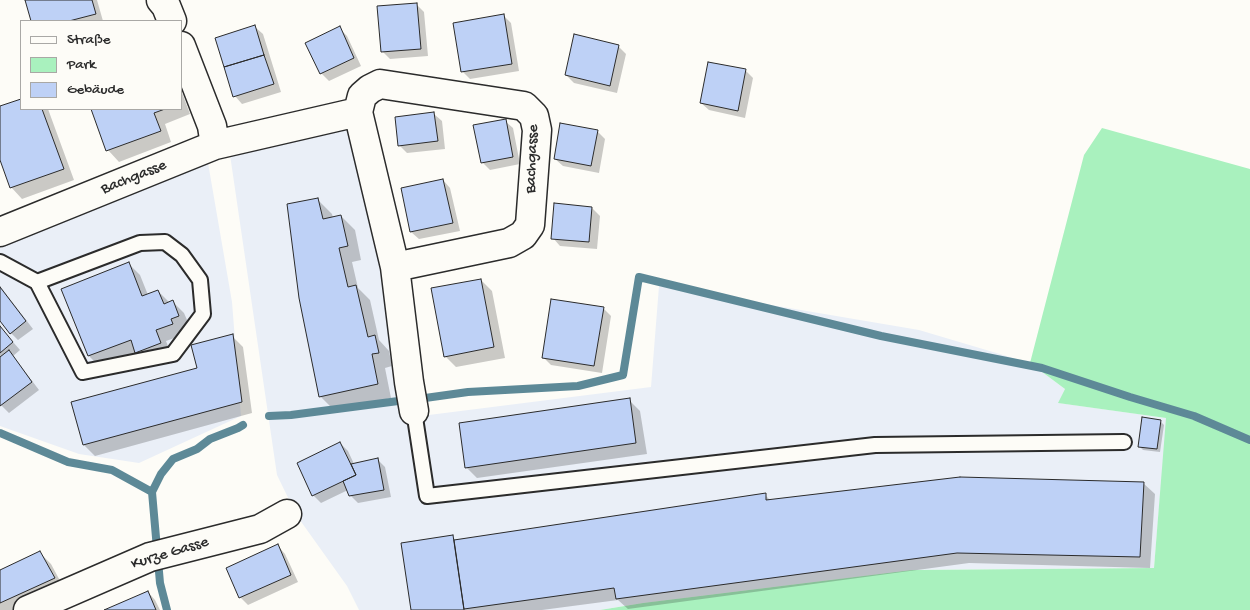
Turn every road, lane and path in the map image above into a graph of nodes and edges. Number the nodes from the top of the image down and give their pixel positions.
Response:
1 (161, 0) edge
2 (172, 20) edge
3 (182, 49) edge
4 (358, 112) junction
5 (215, 145) junction
6 (0, 232) edge
7 (0, 262) edge
8 (395, 267) junction
9 (37, 282) junction
10 (414, 411) joint
11 (1124, 442) dead end
12 (287, 514) dead end
13 (28, 610) edge

1 - 2 street
3 - 5 street
4 - 5 street, Bachgasse
4 - 8 street
4 - 8 street, Bachgasse
5 - 6 street, Bachgasse
7 - 9 lane
8 - 10 street
9 - 9 lane
10 - 11 lane
12 - 13 street, Kurze Gasse

